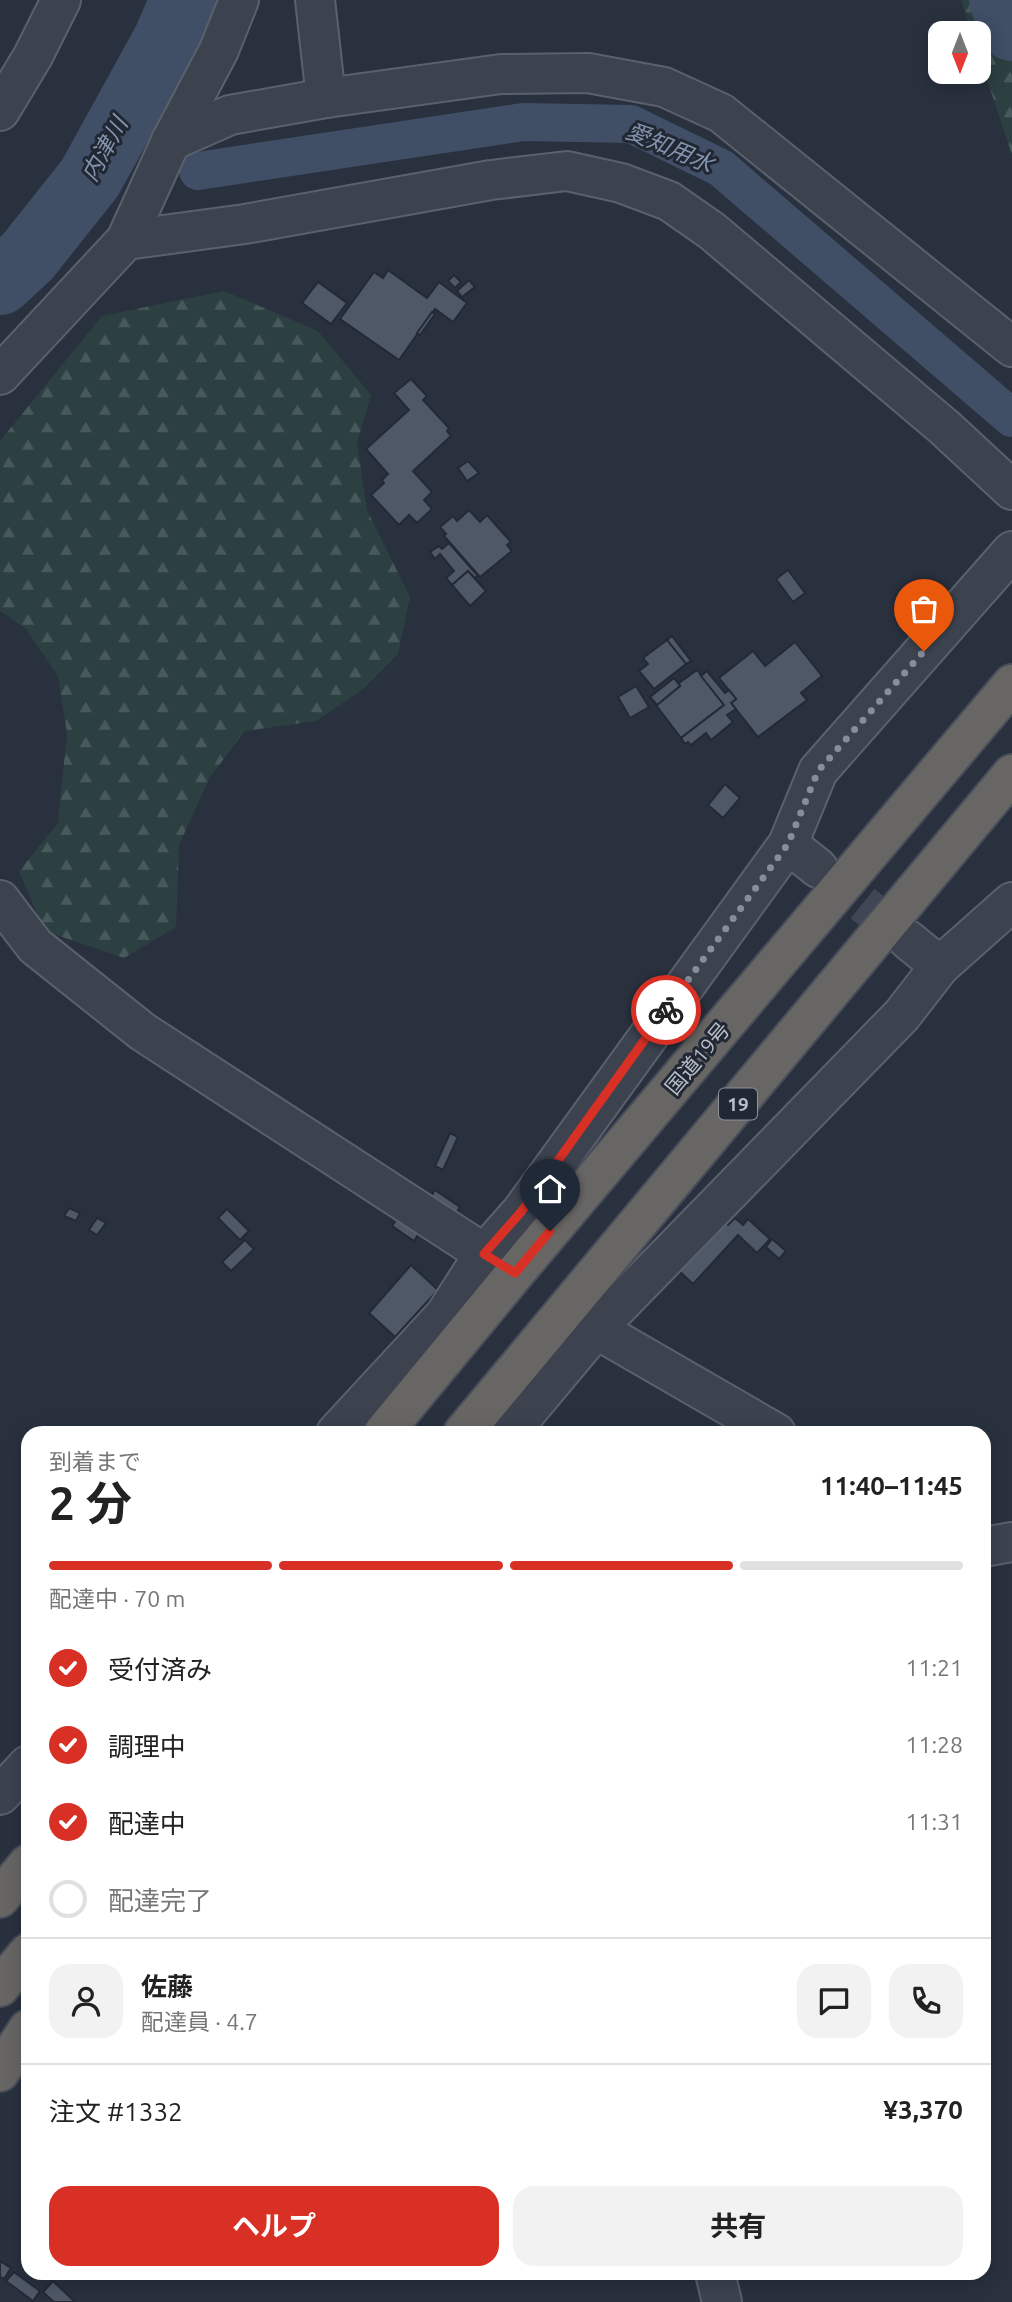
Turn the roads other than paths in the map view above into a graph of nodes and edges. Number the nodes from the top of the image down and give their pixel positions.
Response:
1 (61, 0) edge
2 (239, 0) edge
3 (315, 0) edge
4 (326, 98) junction
5 (0, 111) edge
6 (171, 141) junction
7 (126, 240) junction
8 (1012, 348) edge
9 (0, 375) edge
10 (1012, 490) edge
11 (1012, 551) edge
12 (1012, 684) edge
13 (1012, 774) edge
14 (788, 844) junction
15 (818, 868) tunnel mouth
16 (0, 900) edge
17 (1012, 902) edge
18 (908, 940) tunnel mouth
19 (940, 966) junction
20 (499, 1264) junction
21 (582, 1319) junction
22 (342, 1426) edge
23 (388, 1426) edge
24 (470, 1426) edge
25 (513, 1426) edge
26 (764, 1426) edge
27 (1012, 1542) edge
28 (991, 1546) edge
29 (21, 1772) edge
30 (0, 1795) edge
31 (21, 1847) edge
32 (0, 1867) edge
33 (21, 1872) edge
34 (0, 1898) edge
35 (21, 1962) edge
36 (0, 1987) edge
37 (21, 2040) edge
38 (0, 2072) edge
39 (717, 2280) edge
40 (722, 2302) edge

1 - 5 street
2 - 6 street
3 - 4 street
4 - 6 street
4 - 8 street
6 - 7 street
7 - 9 street
7 - 10 street
11 - 14 street
12 - 20 highway, 国道19号
13 - 21 highway, 19
14 - 15 street
14 - 20 street
16 - 20 street
17 - 19 street
18 - 19 street
19 - 21 street
20 - 22 street
20 - 23 highway, 国道19号
21 - 24 highway, 19
21 - 25 street
21 - 26 street
27 - 28 street
29 - 30 street
31 - 32 highway
33 - 34 highway
35 - 36 highway
37 - 38 highway
39 - 40 street

